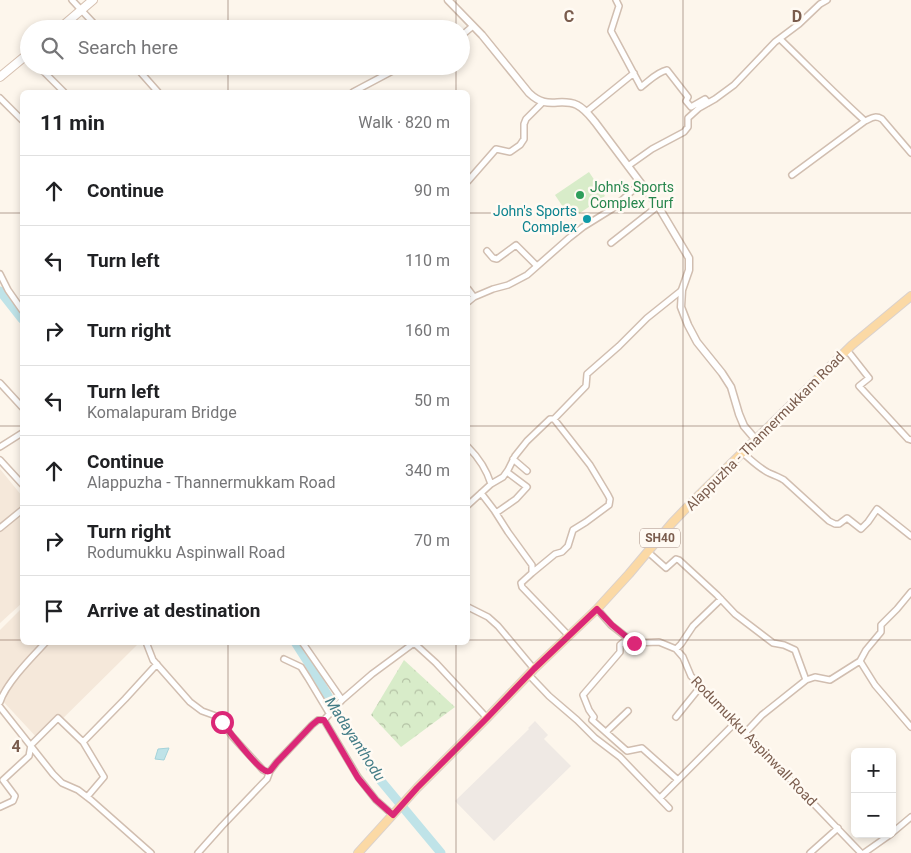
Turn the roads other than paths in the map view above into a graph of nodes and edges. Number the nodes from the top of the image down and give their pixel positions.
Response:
1 (72, 0) edge
2 (94, 0) edge
3 (448, 0) edge
4 (616, 0) edge
5 (827, 0) edge
6 (81, 10) junction
7 (69, 20) edge
8 (90, 20) edge
9 (467, 20) edge
10 (470, 23) edge
11 (473, 26) junction
12 (470, 28) edge
13 (780, 39) junction
14 (20, 61) edge
15 (634, 73) junction
16 (47, 75) edge
17 (143, 75) edge
18 (385, 75) edge
19 (0, 77) edge
20 (62, 90) edge
21 (156, 90) edge
22 (357, 90) edge
23 (0, 98) edge
24 (543, 102) junction
25 (708, 103) junction
26 (586, 112) junction
27 (20, 118) edge
28 (865, 121) junction
29 (911, 153) edge
30 (628, 166) junction
31 (792, 175) dead end
32 (470, 178) edge
33 (641, 183) junction
34 (658, 206) junction
35 (611, 243) dead end
36 (487, 251) dead end
37 (537, 266) junction
38 (0, 274) edge
39 (682, 290) junction
40 (470, 292) edge
41 (911, 296) edge
42 (474, 297) junction
43 (470, 300) edge
44 (20, 307) edge
45 (847, 350) junction
46 (0, 383) edge
47 (20, 405) edge
48 (554, 419) junction
49 (20, 433) edge
50 (756, 440) junction
51 (911, 440) edge
52 (0, 447) edge
53 (470, 449) edge
54 (743, 453) junction
55 (513, 459) junction
56 (0, 460) edge
57 (527, 471) dead end
58 (507, 472) junction
59 (20, 482) edge
60 (491, 484) junction
61 (481, 493) junction
62 (470, 503) edge
63 (20, 512) edge
64 (496, 513) junction
65 (0, 528) edge
66 (911, 536) edge
67 (648, 552) junction
68 (532, 573) junction
69 (911, 592) edge
70 (721, 599) junction
71 (470, 608) edge
72 (597, 609) junction
73 (569, 636) junction
74 (628, 638) junction
75 (43, 645) edge
76 (147, 645) edge
77 (304, 645) edge
78 (410, 645) edge
79 (415, 645) edge
80 (676, 649) junction
81 (284, 659) dead end
82 (860, 661) junction
83 (157, 664) junction
84 (531, 672) junction
85 (806, 680) junction
86 (701, 686) junction
87 (342, 700) junction
88 (0, 702) edge
89 (0, 706) edge
90 (628, 711) dead end
91 (331, 712) junction
92 (676, 717) dead end
93 (487, 718) junction
94 (324, 720) junction
95 (736, 722) junction
96 (911, 727) edge
97 (606, 732) junction
98 (746, 732) junction
99 (83, 742) junction
100 (31, 745) junction
101 (270, 771) junction
102 (4, 780) junction
103 (678, 780) junction
104 (0, 786) edge
105 (87, 797) junction
106 (660, 798) junction
107 (0, 807) edge
108 (670, 808) dead end
109 (394, 814) junction
110 (911, 817) edge
111 (838, 828) junction
112 (896, 830) edge
113 (886, 838) edge
114 (151, 853) edge
115 (198, 853) edge
116 (358, 853) edge
117 (810, 853) edge
118 (863, 853) edge

1 - 6 street
2 - 6 main road
3 - 9 street
4 - 15 street
5 - 13 street
6 - 7 main road
6 - 8 street
10 - 11 street
11 - 12 street
11 - 24 street
13 - 25 street
13 - 28 street
14 - 19 main road
15 - 25 street
15 - 26 street
16 - 20 street
17 - 21 street
18 - 22 street
23 - 27 street
24 - 26 street
24 - 32 street
25 - 30 street
26 - 30 street
28 - 29 street
28 - 31 street
30 - 33 street
33 - 34 street
33 - 37 street
34 - 35 street
34 - 39 street
36 - 37 street
37 - 42 street
38 - 44 street
39 - 48 street
39 - 50 street
40 - 42 street
41 - 45 main road, Alappuzha - Thannermukkam Road / SH40
42 - 43 street
45 - 50 main road, Alappuzha - Thannermukkam Road / SH40
45 - 51 street
46 - 47 street
48 - 55 street
48 - 68 street
49 - 52 street
50 - 54 main road, Alappuzha - Thannermukkam Road / SH40
53 - 60 street
54 - 66 street
54 - 67 main road, Alappuzha - Thannermukkam Road / SH40
55 - 57 street
55 - 58 street
56 - 59 street
58 - 60 street
58 - 64 street
60 - 61 street
61 - 62 street
61 - 64 street
63 - 65 street
64 - 68 street
67 - 70 street
67 - 72 main road, Alappuzha - Thannermukkam Road / SH40
68 - 73 street
69 - 82 street
70 - 80 street
70 - 85 street
71 - 84 street
72 - 73 main road, Alappuzha - Thannermukkam Road / SH40
72 - 74 street
73 - 84 main road, Alappuzha - Thannermukkam Road / SH40
74 - 80 street
74 - 97 street
75 - 88 street
76 - 83 street
77 - 87 street
78 - 87 street
79 - 93 street
80 - 86 street, Rodumukku Aspinwall Road
81 - 91 street
82 - 85 street
82 - 96 street
83 - 99 street
83 - 101 street
84 - 93 main road, Alappuzha - Thannermukkam Road / SH40
84 - 106 street
85 - 98 street
86 - 92 street
86 - 95 street, Rodumukku Aspinwall Road
87 - 91 street
89 - 100 street
90 - 97 street
91 - 94 street
93 - 109 main road, Alappuzha - Thannermukkam Road / SH40
94 - 101 street
94 - 109 street
95 - 98 street, Rodumukku Aspinwall Road
95 - 103 street
97 - 103 street
98 - 111 street, Rodumukku Aspinwall Road
99 - 100 street
99 - 105 street
100 - 102 street
100 - 105 street
101 - 115 street
102 - 104 street
102 - 107 street
103 - 106 street
105 - 114 street
106 - 108 street
109 - 116 main road, SH40
110 - 112 street
111 - 117 street
111 - 118 street, Rodumukku Aspinwall Road
113 - 118 street

